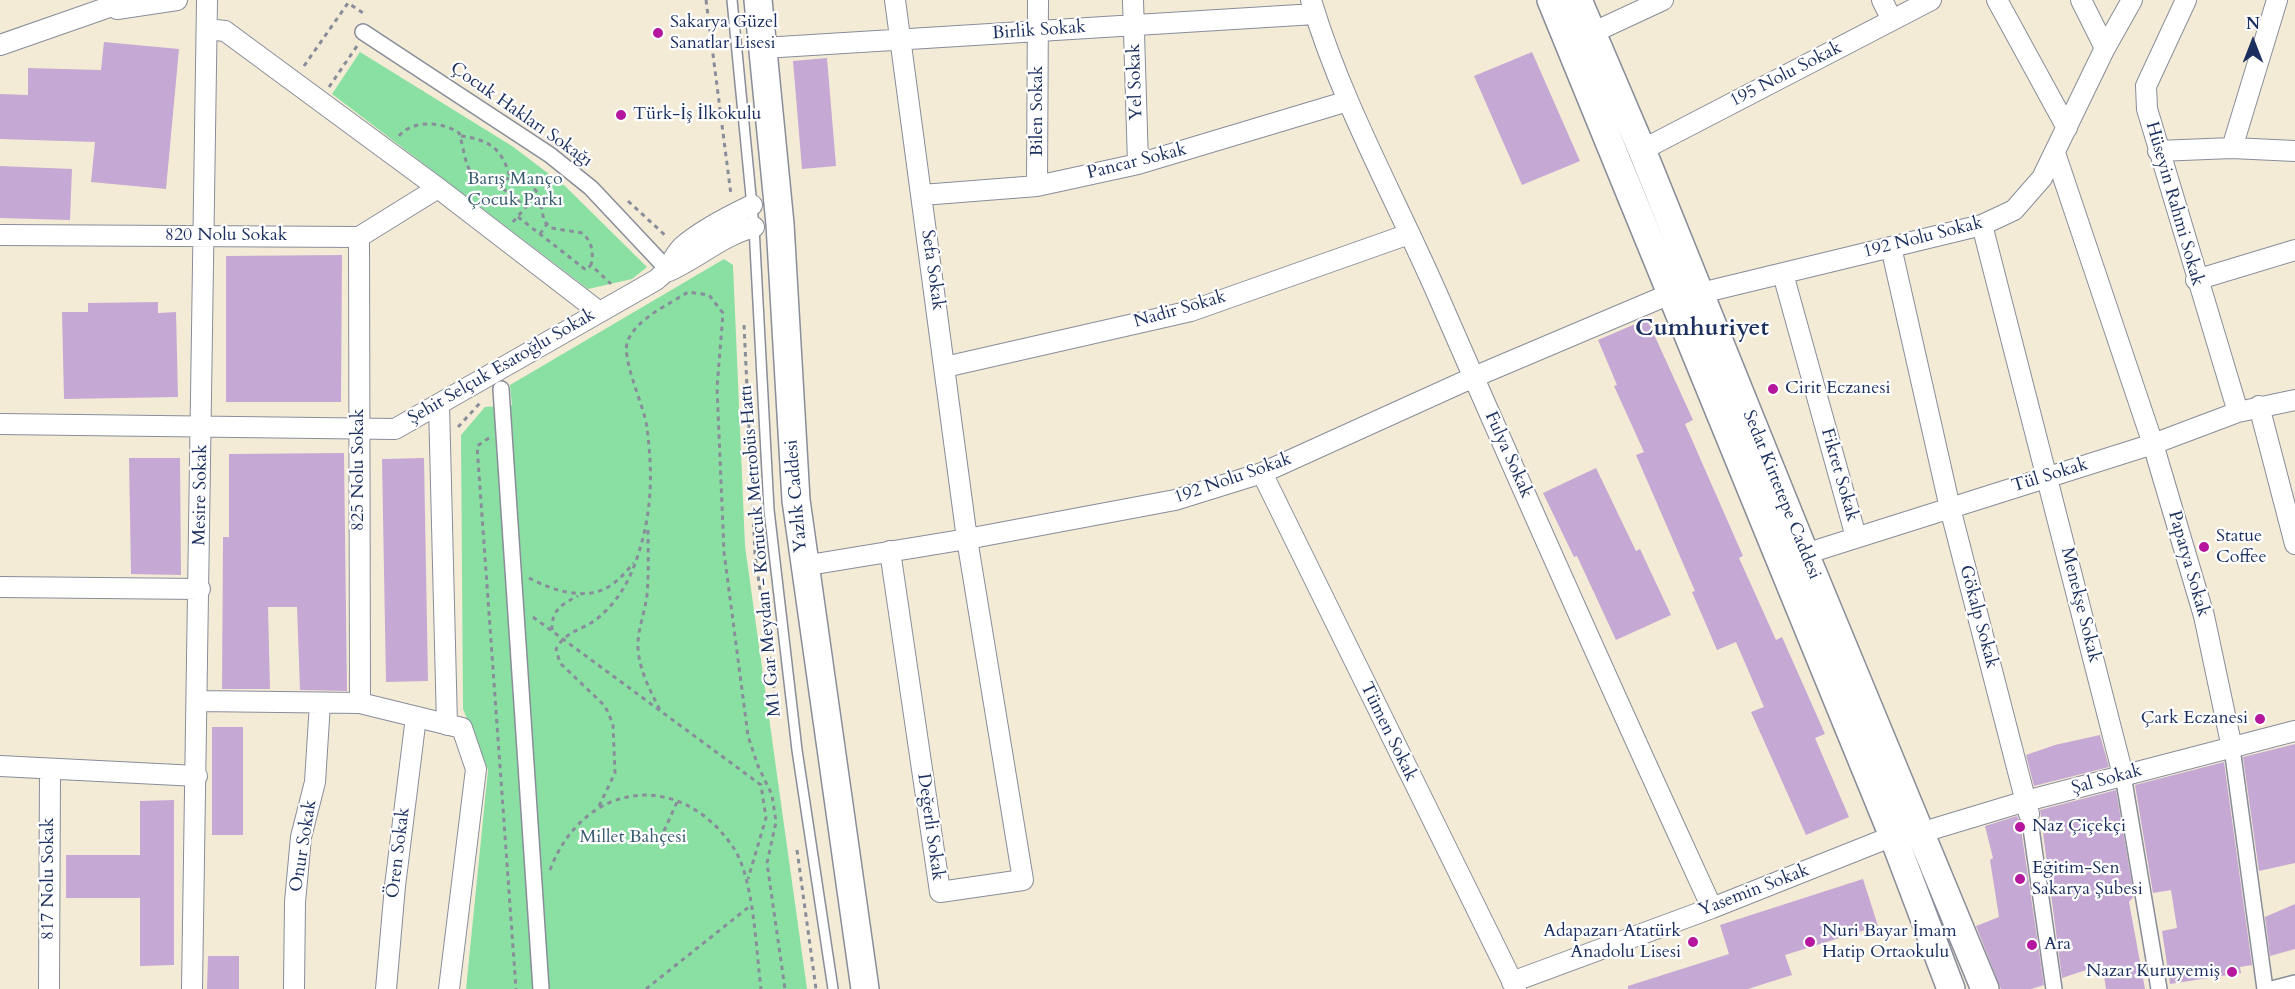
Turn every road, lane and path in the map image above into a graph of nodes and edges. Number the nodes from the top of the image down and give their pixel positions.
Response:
1 (129, 0) edge
2 (177, 0) edge
3 (211, 0) edge
4 (706, 0) edge
5 (732, 0) edge
6 (758, 0) edge
7 (895, 0) edge
8 (1038, 0) edge
9 (1133, 0) edge
10 (1551, 0) edge
11 (1578, 0) edge
12 (1663, 0) edge
13 (1882, 0) edge
14 (1931, 0) edge
15 (1997, 0) edge
16 (2080, 0) edge
17 (2132, 0) edge
18 (2186, 0) edge
19 (2277, 0) edge
20 (103, 6) edge
21 (1313, 7) edge
22 (371, 19) dead end
23 (1892, 20) junction
24 (1134, 25) junction
25 (207, 29) junction
26 (1038, 31) junction
27 (363, 32) dead end
28 (1592, 33) junction
29 (902, 40) junction
30 (0, 45) edge
31 (763, 48) junction
32 (2105, 48) junction
33 (367, 52) dead end
34 (302, 72) dead end
35 (325, 89) dead end
36 (1347, 101) junction
37 (2067, 128) junction
38 (461, 136) junction
39 (397, 139) dead end
40 (2232, 148) junction
41 (1642, 150) junction
42 (2295, 151) edge
43 (2158, 152) junction
44 (2055, 153) junction
45 (1138, 164) junction
46 (510, 177) junction
47 (494, 182) junction
48 (1037, 186) junction
49 (438, 188) junction
50 (922, 195) junction
51 (731, 200) dead end
52 (752, 205) junction
53 (518, 216) junction
54 (547, 224) junction
55 (1982, 225) junction
56 (509, 227) dead end
57 (754, 227) junction
58 (540, 234) junction
59 (1409, 234) junction
60 (0, 235) edge
61 (204, 236) junction
62 (359, 237) junction
63 (1891, 247) junction
64 (2295, 250) edge
65 (591, 265) junction
66 (669, 271) junction
67 (1783, 274) junction
68 (2196, 280) junction
69 (1701, 293) junction
70 (1670, 294) junction
71 (623, 300) junction
72 (598, 311) junction
73 (945, 367) junction
74 (1474, 377) junction
75 (500, 379) junction
76 (2295, 400) edge
77 (439, 404) junction
78 (2259, 406) junction
79 (2238, 412) junction
80 (0, 424) edge
81 (202, 427) junction
82 (359, 429) junction
83 (504, 429) junction
84 (456, 434) dead end
85 (2153, 444) junction
86 (1262, 473) junction
87 (2048, 477) junction
88 (1950, 508) junction
89 (647, 526) junction
90 (1856, 537) junction
91 (967, 539) junction
92 (2295, 544) edge
93 (890, 551) junction
94 (1805, 554) junction
95 (636, 561) junction
96 (803, 566) junction
97 (513, 570) junction
98 (0, 587) edge
99 (200, 589) junction
100 (579, 595) junction
101 (515, 604) junction
102 (552, 630) junction
103 (562, 638) junction
104 (198, 701) junction
105 (320, 703) junction
106 (360, 704) junction
107 (661, 711) junction
108 (416, 717) junction
109 (447, 725) junction
110 (2295, 731) edge
111 (2232, 748) junction
112 (0, 766) edge
113 (50, 769) junction
114 (2123, 775) junction
115 (197, 776) junction
116 (678, 800) junction
117 (599, 806) junction
118 (2027, 808) junction
119 (664, 831) dead end
120 (1920, 833) junction
121 (1893, 836) junction
122 (547, 880) dead end
123 (747, 881) junction
124 (751, 906) junction
125 (1712, 908) junction
126 (2295, 982) edge
127 (1514, 985) edge
128 (49, 989) edge
129 (192, 989) edge
130 (294, 989) edge
131 (386, 989) edge
132 (449, 989) edge
133 (516, 989) edge
134 (541, 989) edge
135 (646, 989) edge
136 (761, 989) edge
137 (785, 989) edge
138 (833, 989) edge
139 (865, 989) edge
140 (1951, 989) edge
141 (1985, 989) edge
142 (2054, 989) edge
143 (2159, 989) edge
144 (2265, 989) edge
145 (2272, 989) edge

1 - 20 street
2 - 20 street
3 - 25 street, Mesire Sokak
4 - 51 path
5 - 52 lane, M1 Gar Meydan - Korucuk Metrobüs Hattı
6 - 31 main road, Yazlık Caddesi
7 - 29 street, Sefa Sokak
8 - 26 street, Bilen Sokak
9 - 24 street, Yel Sokak
10 - 70 main road, Sedat Kirtetepe Caddesi
11 - 28 main road, Sedat Kirtetepe Caddesi
12 - 28 street
13 - 23 street
14 - 23 street, 195 Nolu Sokak
15 - 37 street
16 - 32 street
17 - 32 street, 192 Nolu Sokak
18 - 43 street, Hüseyin Rahmi Sokak
19 - 40 street
20 - 30 street
21 - 24 street, Birlik Sokak
21 - 36 street, Fulya Sokak
22 - 34 path
23 - 41 street, 195 Nolu Sokak
24 - 26 street, Birlik Sokak
24 - 45 street, Yel Sokak
25 - 49 street
25 - 61 street, Mesire Sokak
26 - 29 street, Birlik Sokak
26 - 48 street, Bilen Sokak
27 - 66 street, Çocuk Hakları Sokağı
28 - 41 main road, Sedat Kirtetepe Caddesi
29 - 31 street, Birlik Sokak
29 - 50 street, Sefa Sokak
31 - 96 main road, Yazlık Caddesi
32 - 37 street, 192 Nolu Sokak
33 - 35 path
36 - 45 street, Pancar Sokak
36 - 59 street, Fulya Sokak
37 - 44 street, 192 Nolu Sokak
38 - 39 path
38 - 46 path
38 - 47 path
40 - 42 street
40 - 43 street
41 - 69 main road, Sedat Kirtetepe Caddesi
43 - 68 street, Hüseyin Rahmi Sokak
44 - 55 street, 192 Nolu Sokak
44 - 85 street, Papatya Sokak
45 - 48 street, Pancar Sokak
46 - 47 path
46 - 54 path
47 - 53 path
48 - 50 street, Pancar Sokak
49 - 62 street
49 - 72 street
50 - 73 street, Sefa Sokak
52 - 57 lane, M1 Gar Meydan - Korucuk Metrobüs Hattı
52 - 66 street, Şehit Selçuk Esatoğlu Sokak
53 - 56 path
53 - 58 path
54 - 58 path
54 - 65 path
55 - 63 street, 192 Nolu Sokak
55 - 87 street, Menekşe Sokak
57 - 66 street
57 - 138 lane, M1 Gar Meydan - Korucuk Metrobüs Hattı
58 - 65 path
59 - 73 street, Nadir Sokak
59 - 74 street, Fulya Sokak
60 - 61 street, 820 Nolu Sokak
61 - 62 street, 820 Nolu Sokak
61 - 81 street, Mesire Sokak
62 - 82 street, 825 Nolu Sokak
63 - 67 street, 192 Nolu Sokak
63 - 88 street, Gökalp Sokak
64 - 68 street
65 - 71 path
66 - 71 street, Şehit Selçuk Esatoğlu Sokak
67 - 69 street, 192 Nolu Sokak
67 - 90 street, Fikret Sokak
68 - 79 street, Hüseyin Rahmi Sokak
69 - 94 main road, Sedat Kirtetepe Caddesi
70 - 74 street, 192 Nolu Sokak
70 - 121 main road, Sedat Kirtetepe Caddesi
71 - 72 street, Şehit Selçuk Esatoğlu Sokak
72 - 75 street, Şehit Selçuk Esatoğlu Sokak
73 - 91 street, Sefa Sokak
74 - 86 street, 192 Nolu Sokak
74 - 125 street, Fulya Sokak
75 - 77 street, Şehit Selçuk Esatoğlu Sokak
75 - 83 street
75 - 84 path
76 - 78 street, Tül Sokak
77 - 82 street, Şehit Selçuk Esatoğlu Sokak
77 - 109 street
78 - 79 street, Tül Sokak
78 - 92 street
79 - 85 street, Tül Sokak
80 - 81 street, Şehit Selçuk Esatoğlu Sokak
81 - 82 street, Şehit Selçuk Esatoğlu Sokak
81 - 99 street, Mesire Sokak
82 - 106 street, 825 Nolu Sokak
83 - 97 street
83 - 133 path
85 - 87 street, Tül Sokak
85 - 111 street, Papatya Sokak
86 - 91 street, 192 Nolu Sokak
86 - 127 street, Tümen Sokak
87 - 88 street, Tül Sokak
87 - 114 street, Menekşe Sokak
88 - 90 street, Tül Sokak
88 - 118 street, Gökalp Sokak
89 - 95 path
89 - 107 path
89 - 137 path
90 - 94 street, Tül Sokak
91 - 93 street, 192 Nolu Sokak
91 - 93 street, Değerli Sokak
93 - 96 street, 192 Nolu Sokak
94 - 120 main road, Sedat Kirtetepe Caddesi
95 - 100 path
95 - 103 path
96 - 139 main road, Yazlık Caddesi
97 - 100 path
97 - 101 street
98 - 99 street
99 - 104 street, Mesire Sokak
100 - 102 path
101 - 102 path
101 - 134 street
102 - 103 path
103 - 107 path
103 - 117 path
104 - 105 street
104 - 115 street, Mesire Sokak
105 - 106 street
105 - 130 street, Onur Sokak
106 - 108 street
107 - 123 path
108 - 109 street
108 - 131 street, Ören Sokak
109 - 132 street
110 - 111 street, Şal Sokak
111 - 114 street, Şal Sokak
111 - 144 street, Papatya Sokak
112 - 113 street
113 - 115 street
113 - 128 street, 817 Nolu Sokak
114 - 118 street, Şal Sokak
114 - 143 street, Menekşe Sokak
115 - 129 street, Mesire Sokak
116 - 117 path
116 - 119 path
116 - 123 path
117 - 122 path
118 - 120 street, Şal Sokak
118 - 142 street, Gökalp Sokak
120 - 141 main road, Sedat Kirtetepe Caddesi
121 - 125 street, Yasemin Sokak
121 - 140 main road, Sedat Kirtetepe Caddesi
123 - 124 path
124 - 135 path
124 - 136 path
125 - 127 street, Yasemin Sokak
126 - 145 street

